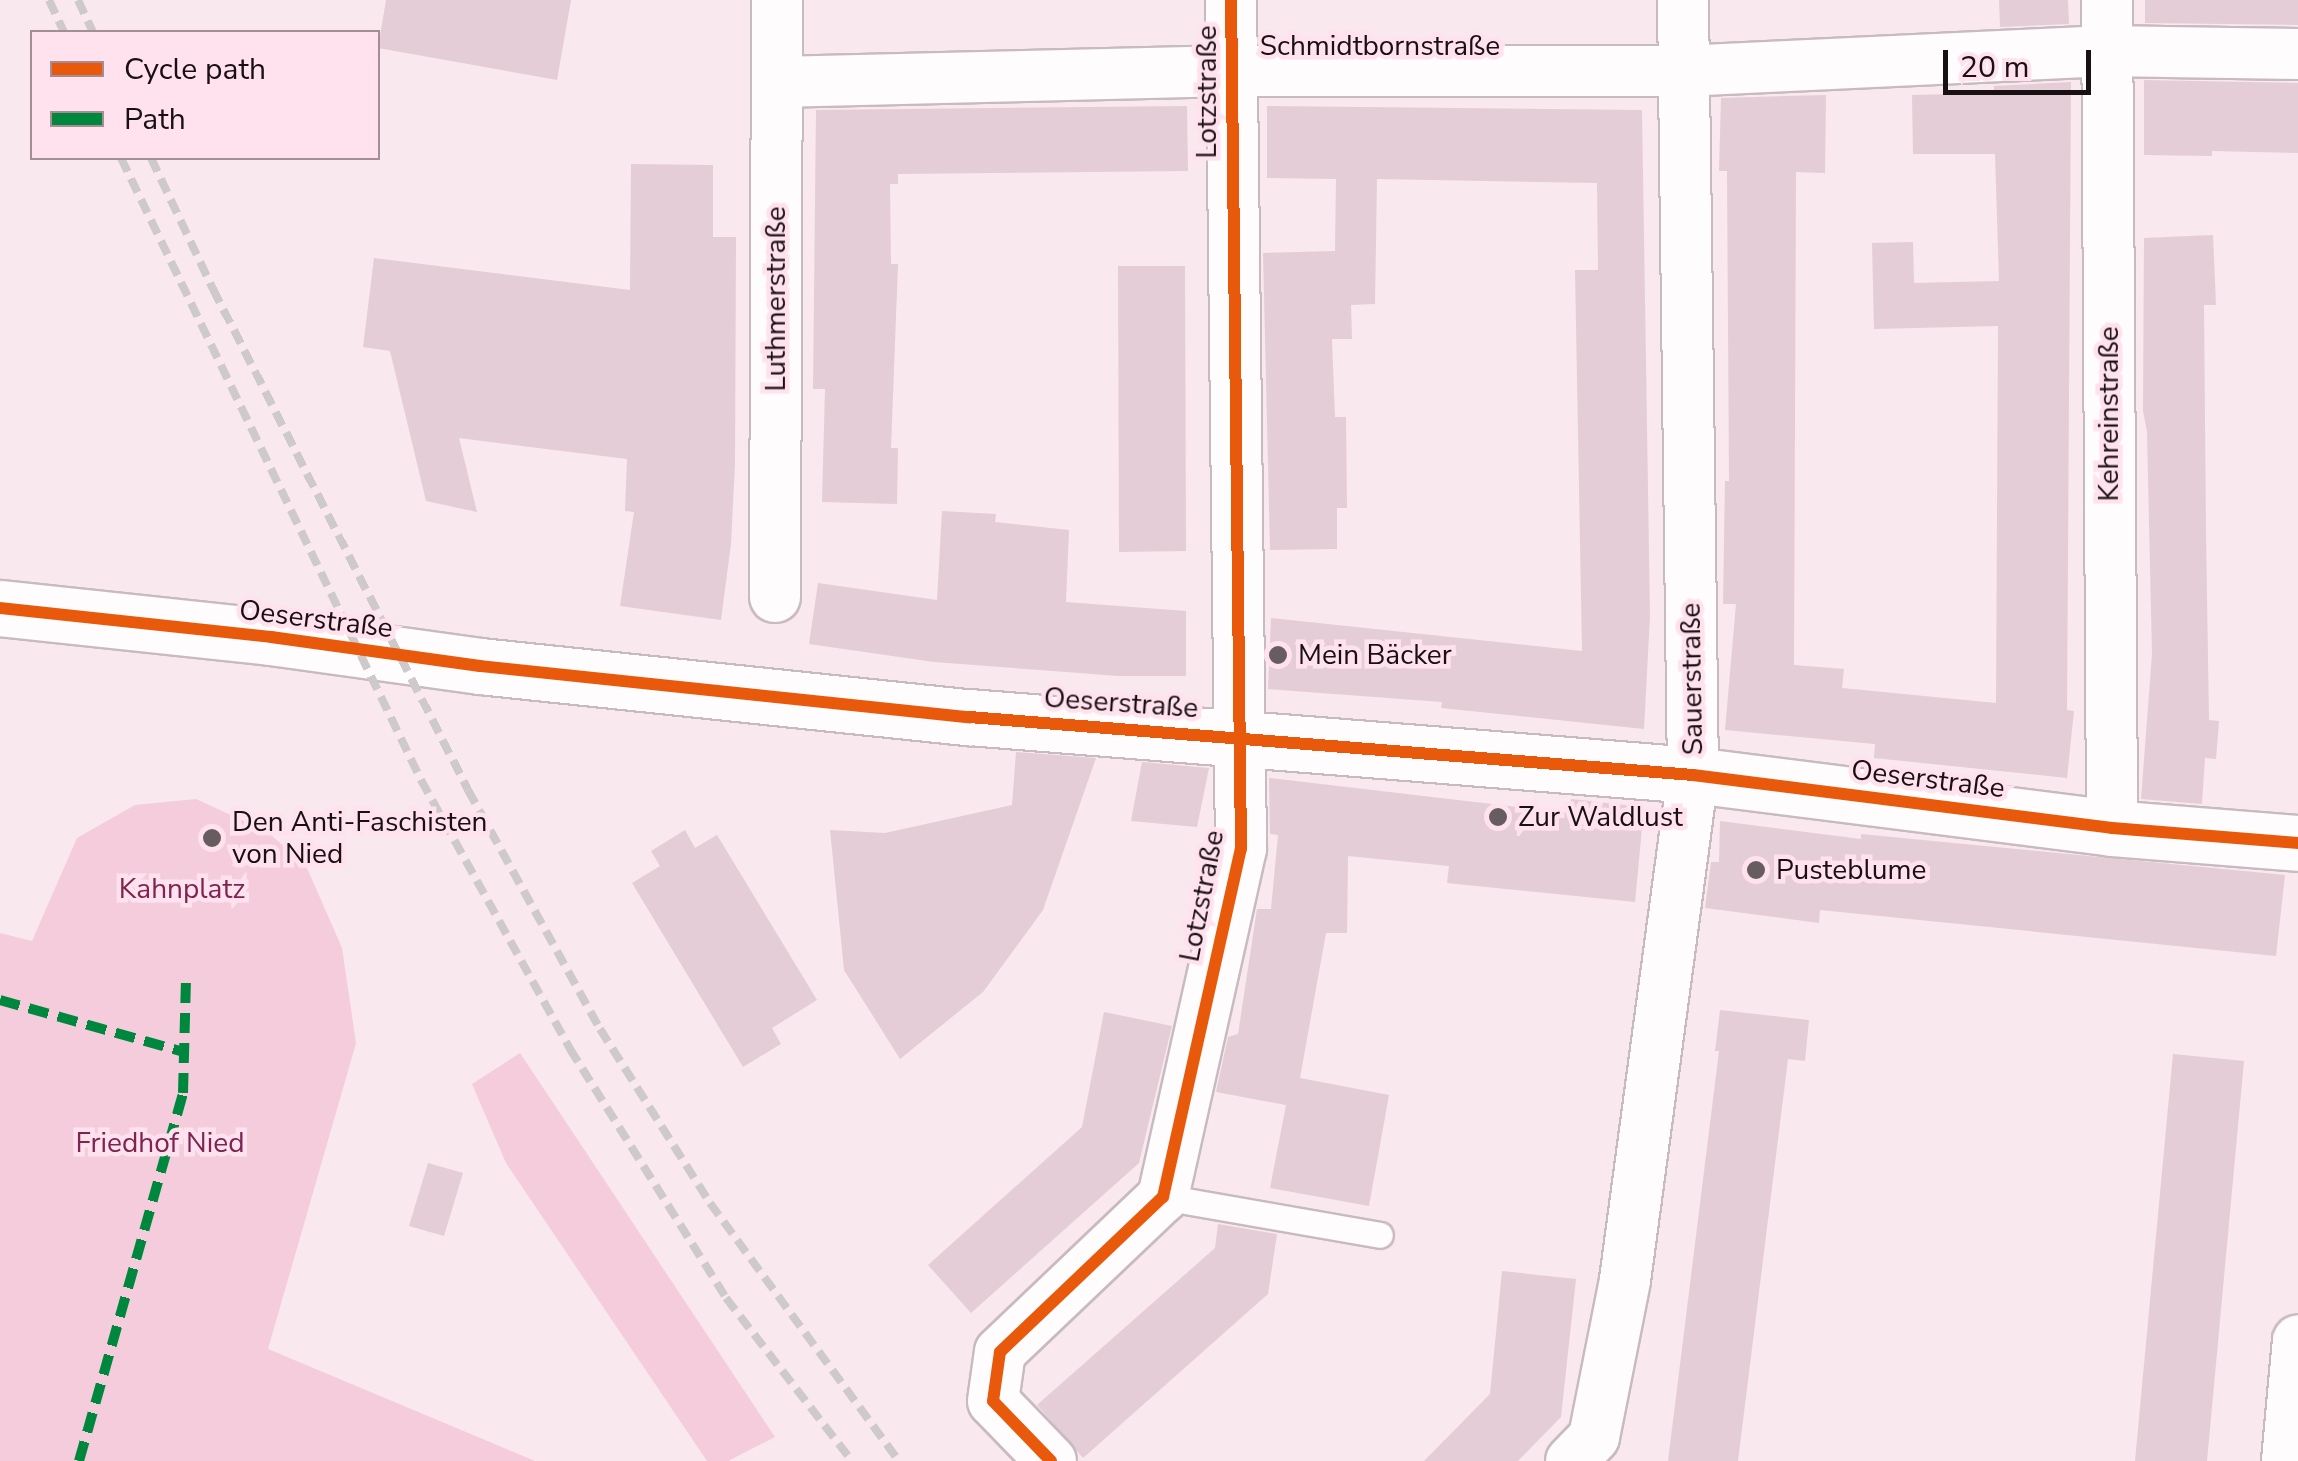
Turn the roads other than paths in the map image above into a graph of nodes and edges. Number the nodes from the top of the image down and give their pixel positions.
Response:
1 (778, 0) edge
2 (1232, 0) edge
3 (1683, 0) edge
4 (2107, 0) edge
5 (2107, 51) junction
6 (2298, 54) edge
7 (1230, 71) junction
8 (1682, 71) junction
9 (777, 82) junction
10 (775, 597) dead end
11 (0, 608) edge
12 (1243, 738) junction
13 (1693, 775) junction
14 (2112, 828) junction
15 (2298, 843) edge
16 (1164, 1198) junction
17 (1380, 1236) dead end
18 (2298, 1341) edge
19 (1051, 1461) edge
20 (1571, 1461) edge
21 (2287, 1461) edge

1 - 9 street, Luthmerstraße
2 - 7 street, Lotzstraße
3 - 8 street, Sauerstraße
4 - 5 street, Kehreinstraße
5 - 6 street, Schmidtbornstraße
5 - 8 street, Schmidtbornstraße
5 - 14 street, Kehreinstraße
7 - 8 street, Schmidtbornstraße
7 - 9 street, Schmidtbornstraße
7 - 12 street, Lotzstraße
8 - 13 street, Sauerstraße
9 - 10 street, Luthmerstraße
11 - 12 street, Oeserstraße
12 - 13 street, Oeserstraße
12 - 16 street, Lotzstraße
13 - 14 street, Oeserstraße
13 - 20 street, Sauerstraße
14 - 15 street, Oeserstraße
16 - 17 lane
16 - 19 street
18 - 21 street

